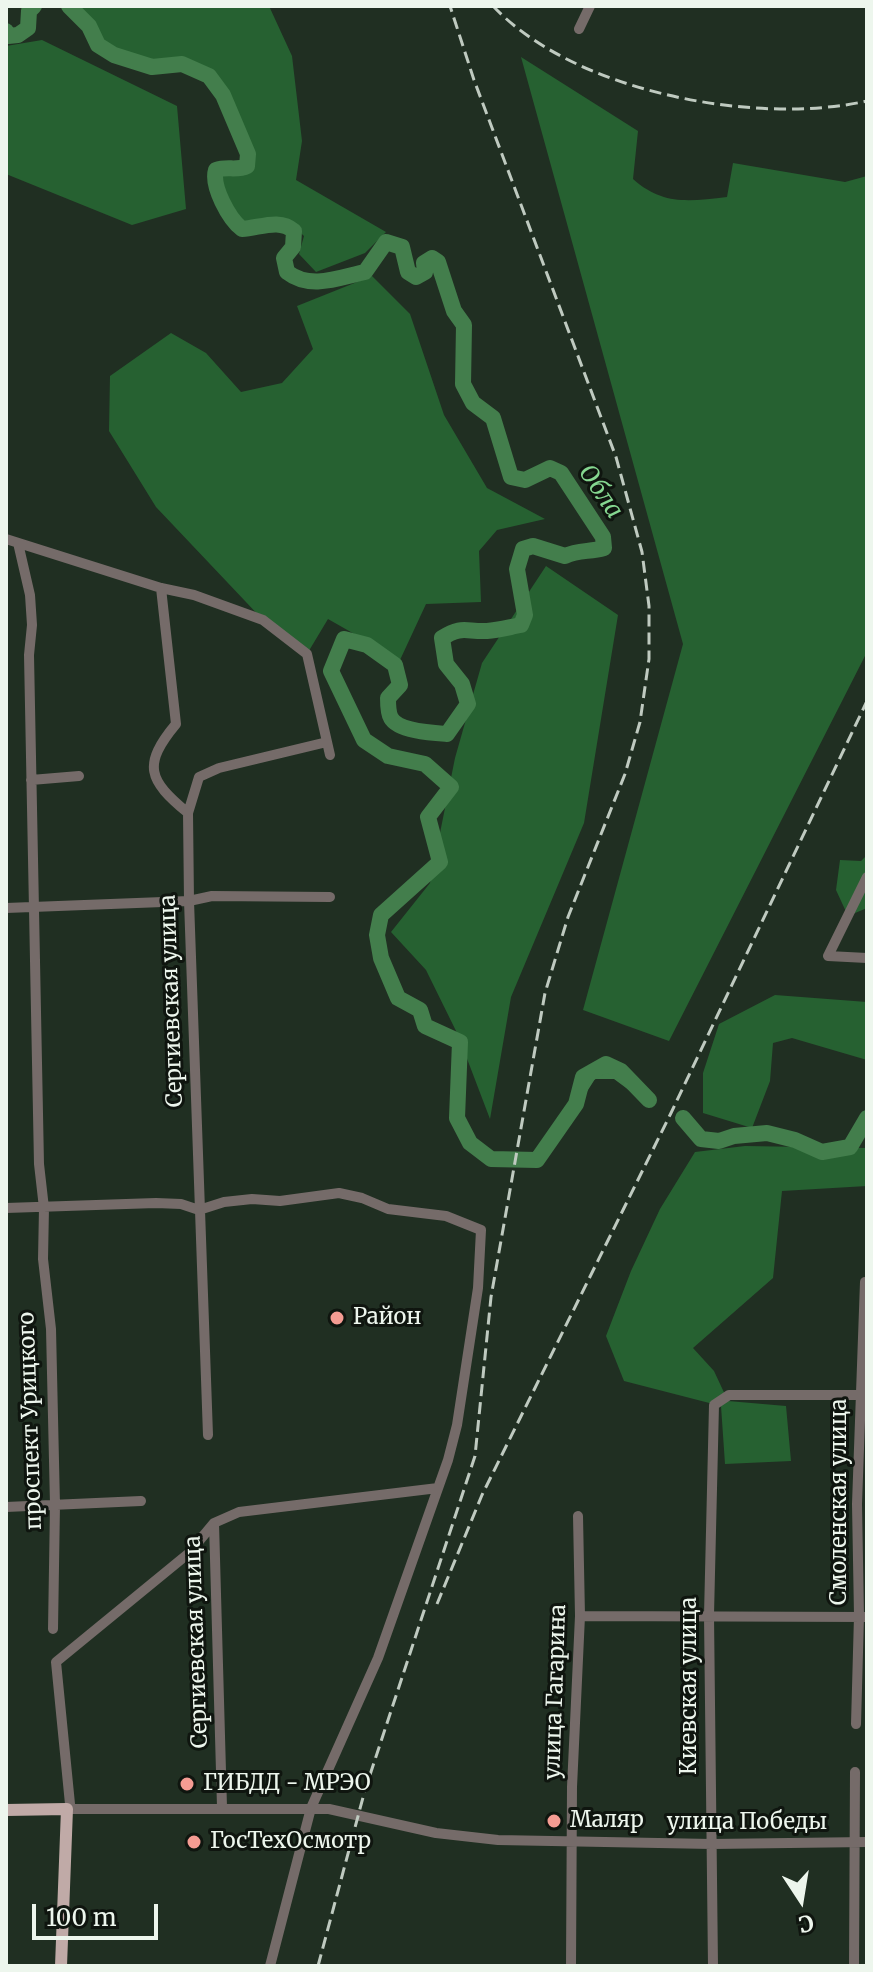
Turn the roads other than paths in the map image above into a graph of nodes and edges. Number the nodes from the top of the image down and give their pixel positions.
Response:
1 (590, 6) edge
2 (579, 29) dead end
3 (6, 539) edge
4 (18, 543) junction
5 (161, 588) junction
6 (327, 742) junction
7 (330, 755) dead end
8 (79, 776) dead end
9 (31, 780) junction
10 (188, 813) junction
11 (867, 877) edge
12 (330, 897) dead end
13 (189, 901) junction
14 (34, 907) junction
15 (6, 908) edge
16 (867, 958) edge
17 (6, 1208) edge
18 (44, 1208) junction
19 (199, 1210) junction
20 (865, 1282) edge
21 (863, 1395) edge
22 (208, 1435) dead end
23 (438, 1488) junction
24 (141, 1501) dead end
25 (862, 1504) edge
26 (55, 1505) junction
27 (6, 1507) edge
28 (578, 1516) dead end
29 (214, 1523) junction
30 (709, 1615) junction
31 (580, 1616) junction
32 (863, 1616) edge
33 (53, 1629) dead end
34 (856, 1724) dead end
35 (855, 1772) dead end
36 (222, 1807) junction
37 (311, 1808) junction
38 (67, 1809) junction
39 (6, 1810) edge
40 (573, 1842) junction
41 (854, 1842) junction
42 (867, 1842) edge
43 (712, 1844) junction
44 (61, 1966) edge
45 (270, 1966) edge
46 (571, 1966) edge
47 (713, 1966) edge
48 (854, 1966) edge

1 - 2 street
3 - 4 street
4 - 5 street
4 - 9 street, проспект Урицкого
5 - 6 street
5 - 10 street
6 - 7 street
6 - 10 street
8 - 9 street
9 - 14 street, проспект Урицкого
10 - 13 street, Сергиевская улица
11 - 16 street
12 - 13 street
13 - 14 street
13 - 19 street, Сергиевская улица
14 - 15 street
14 - 18 street, проспект Урицкого
17 - 18 street
18 - 19 street
18 - 26 street, проспект Урицкого
19 - 22 street, Сергиевская улица
19 - 23 street
20 - 21 street, Смоленская улица
21 - 25 street, Смоленская улица
21 - 30 street, Киевская улица
23 - 29 street
23 - 37 street
24 - 26 street
25 - 32 street, Смоленская улица
26 - 27 street
26 - 33 street, проспект Урицкого
28 - 31 street, улица Гагарина
29 - 36 street, Сергиевская улица
29 - 38 street
30 - 31 street
30 - 32 street
30 - 43 street, Киевская улица
31 - 40 street, улица Гагарина
32 - 34 street, Смоленская улица
35 - 41 street
36 - 37 street, улица Победы
36 - 38 street, улица Победы
37 - 40 street, улица Победы
37 - 45 street
38 - 39 main road, улица Победы
38 - 44 main road
40 - 43 street, улица Победы
40 - 46 street, улица Гагарина
41 - 42 street, улица Победы
41 - 43 street, улица Победы
41 - 48 street
43 - 47 street, Киевская улица

